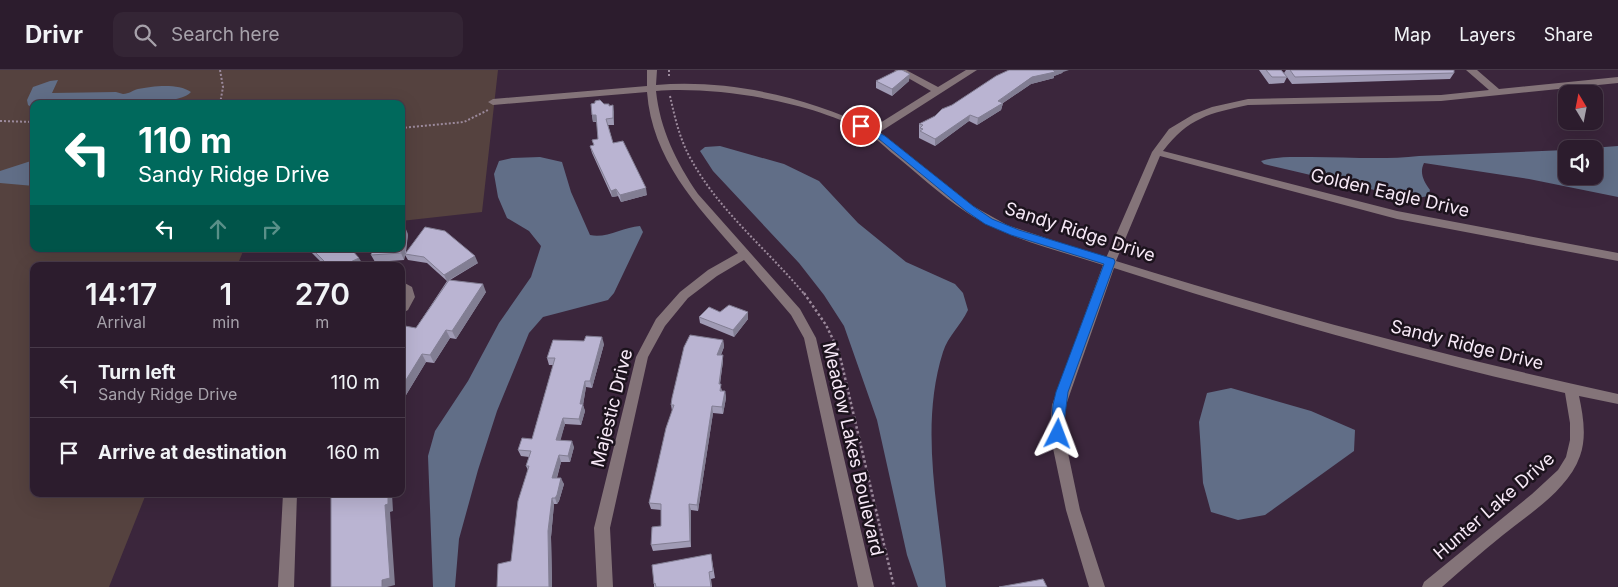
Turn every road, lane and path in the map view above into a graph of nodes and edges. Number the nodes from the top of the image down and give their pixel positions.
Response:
1 (220, 70) edge
2 (652, 70) edge
3 (900, 70) edge
4 (972, 70) edge
5 (1470, 70) edge
6 (1618, 80) edge
7 (652, 87) junction
8 (938, 91) junction
9 (1498, 93) junction
10 (222, 100) edge
11 (493, 106) joint
12 (0, 121) edge
13 (30, 122) edge
14 (405, 128) edge
15 (873, 132) junction
16 (1157, 152) junction
17 (746, 254) junction
18 (1618, 257) edge
19 (1110, 262) junction
20 (405, 288) edge
21 (405, 307) edge
22 (1571, 389) junction
23 (1618, 399) edge
24 (290, 497) edge
25 (286, 587) edge
26 (605, 587) edge
27 (866, 587) edge
28 (1097, 587) edge
29 (1430, 587) edge

1 - 10 path
2 - 7 street, Meadow Lakes Boulevard
3 - 8 street
4 - 8 street
5 - 9 street
6 - 9 street
7 - 11 street, Sandy Ridge Drive
7 - 15 street, Sandy Ridge Drive
7 - 17 street, Meadow Lakes Boulevard
8 - 15 street
9 - 16 street
11 - 14 path
12 - 13 path
15 - 19 street, Sandy Ridge Drive
16 - 18 street, Golden Eagle Drive
16 - 19 street
17 - 26 street, Majestic Drive
17 - 27 street, Meadow Lakes Boulevard
19 - 22 street, Sandy Ridge Drive
19 - 28 street
20 - 21 street
22 - 23 street, Sandy Ridge Drive
22 - 29 street, Hunter Lake Drive
24 - 25 street

